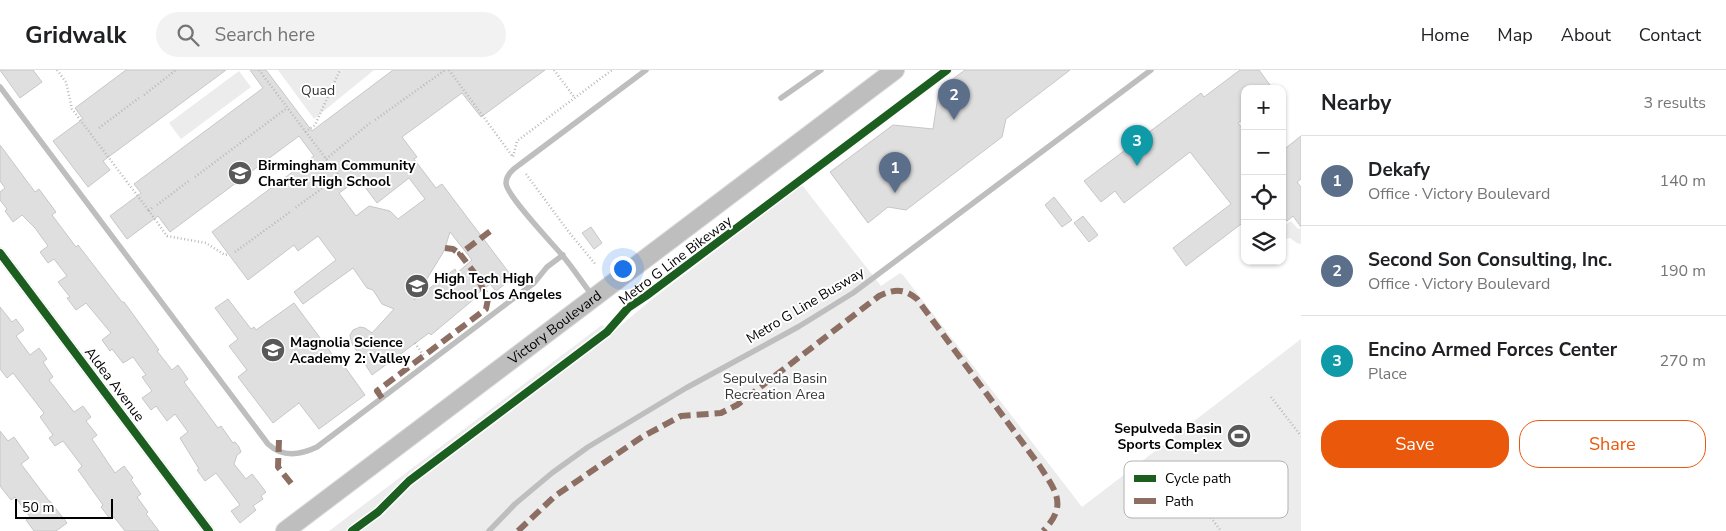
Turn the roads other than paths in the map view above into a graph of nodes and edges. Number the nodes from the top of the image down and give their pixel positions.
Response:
1 (646, 70) edge
2 (821, 70) edge
3 (895, 70) edge
4 (1151, 70) edge
5 (0, 87) edge
6 (781, 98) dead end
7 (0, 253) edge
8 (562, 255) junction
9 (594, 297) junction
10 (209, 531) edge
11 (285, 531) edge
12 (488, 531) edge

1 - 8 lane
2 - 6 lane
3 - 9 main road, Victory Boulevard
4 - 12 lane, Metro G Line Busway
5 - 8 lane
7 - 10 street, Aldea Avenue
8 - 9 lane
9 - 11 main road, Victory Boulevard

